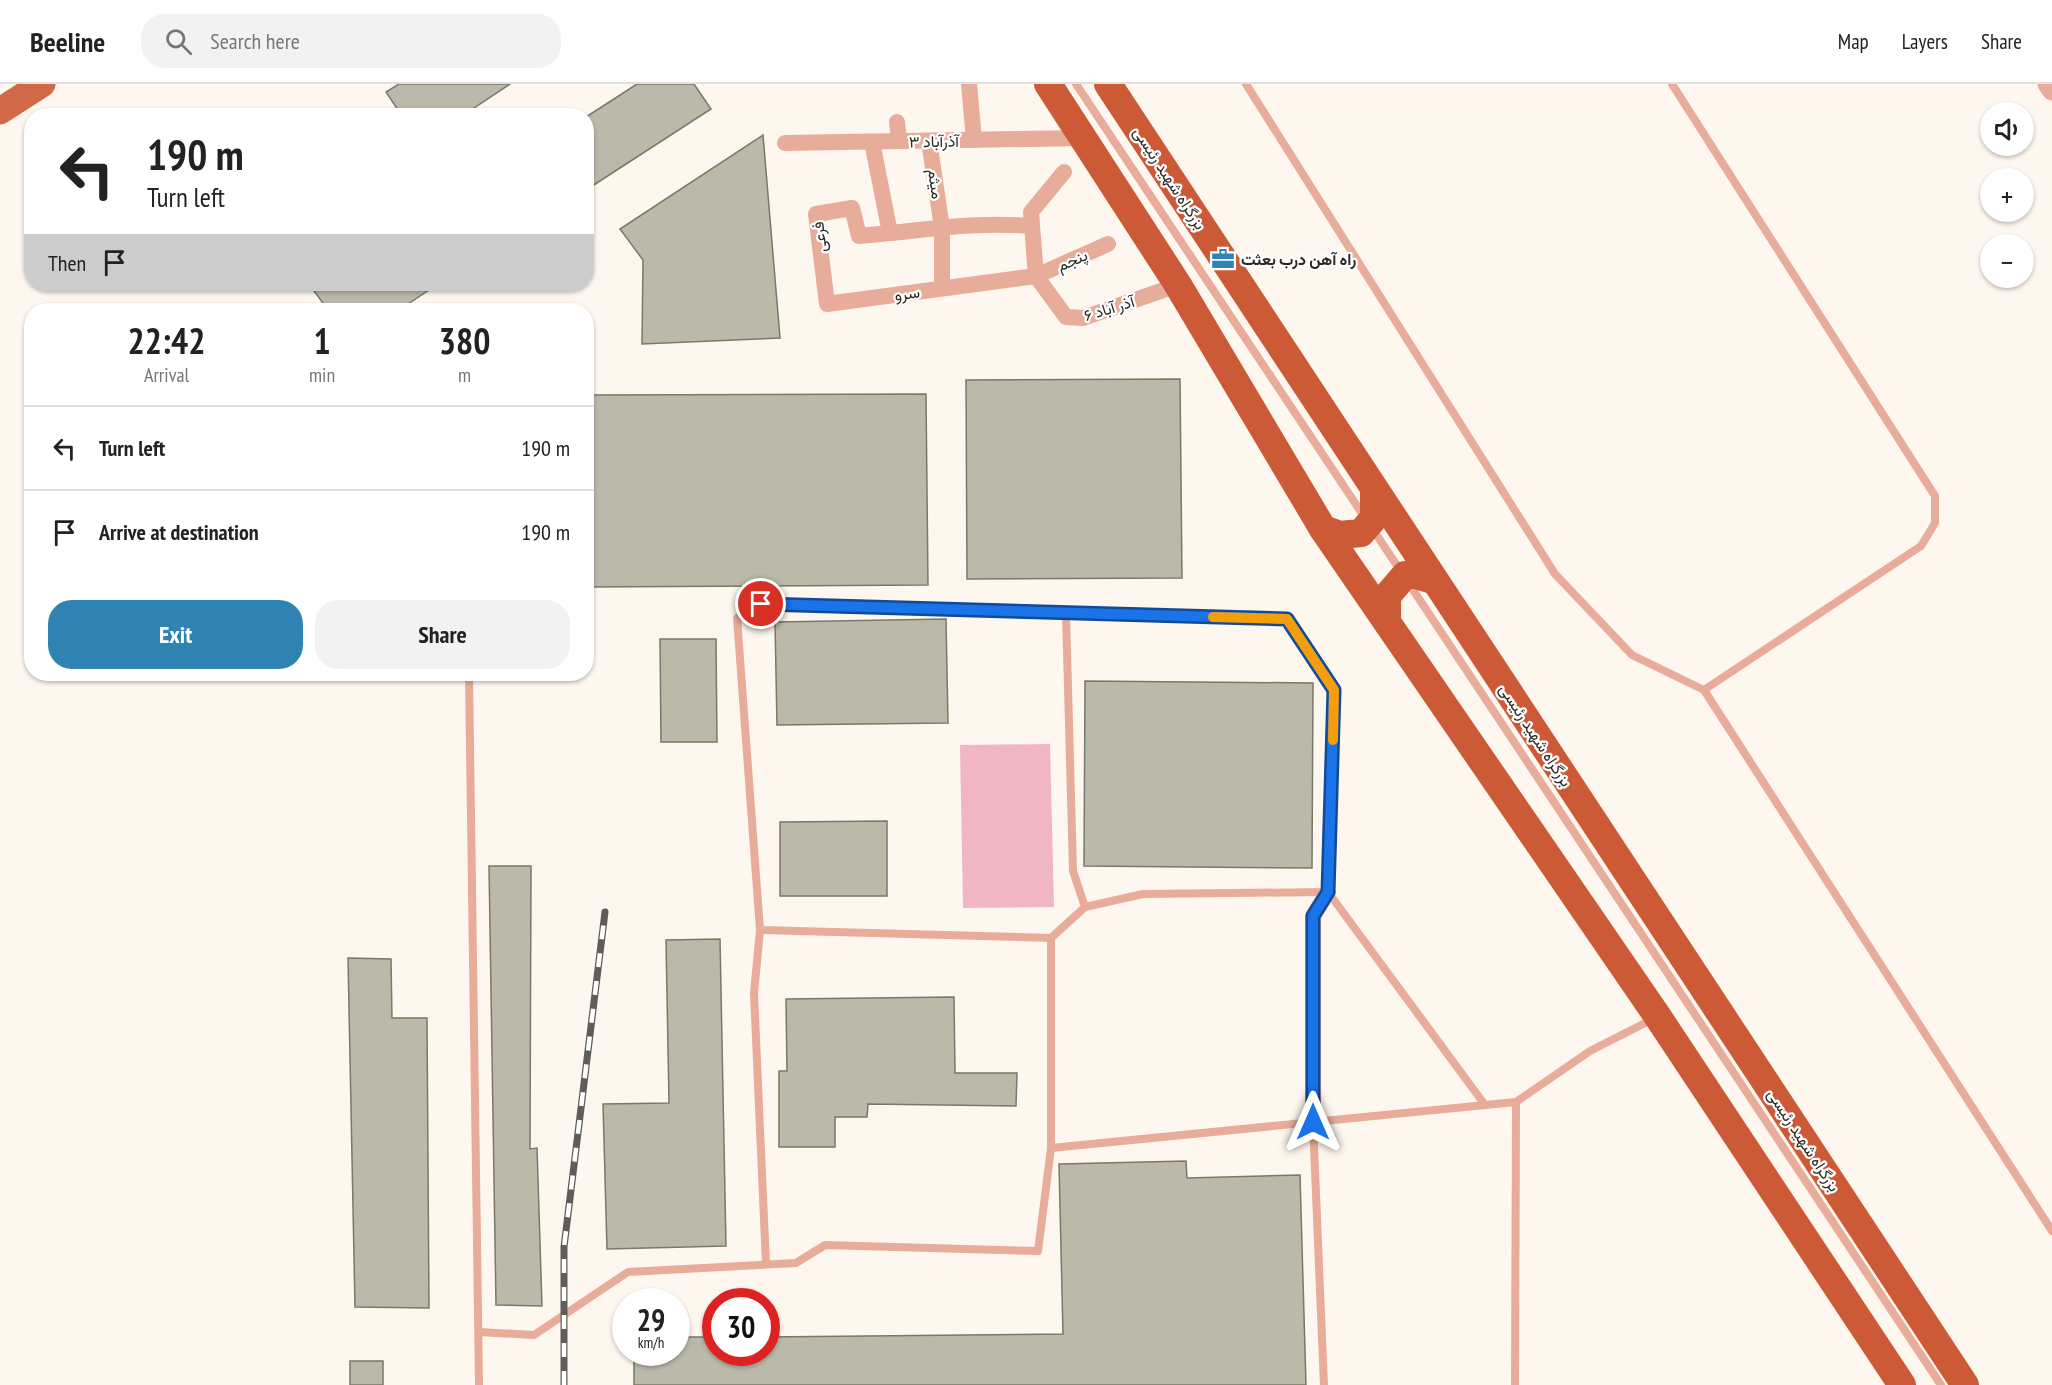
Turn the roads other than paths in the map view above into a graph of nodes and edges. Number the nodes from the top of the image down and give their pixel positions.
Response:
1 (42, 84) edge
2 (969, 84) edge
3 (1048, 84) edge
4 (1076, 84) edge
5 (1108, 84) edge
6 (1246, 84) edge
7 (1672, 84) edge
8 (2048, 84) edge
9 (2052, 90) edge
10 (0, 111) edge
11 (897, 122) dead end
12 (1083, 138) junction
13 (974, 140) junction
14 (899, 141) junction
15 (929, 141) junction
16 (872, 142) junction
17 (785, 143) dead end
18 (1064, 172) dead end
19 (1032, 226) junction
20 (942, 228) junction
21 (890, 233) junction
22 (1108, 244) dead end
23 (1036, 276) junction
24 (1178, 285) junction
25 (942, 288) junction
26 (827, 304) joint
27 (1374, 489) junction
28 (1323, 528) junction
29 (1433, 580) junction
30 (1066, 614) junction
31 (1387, 622) junction
32 (469, 681) edge
33 (1704, 690) junction
34 (1328, 892) junction
35 (1085, 907) junction
36 (760, 930) junction
37 (1051, 938) junction
38 (1658, 1017) junction
39 (1516, 1102) junction
40 (1485, 1105) junction
41 (1313, 1122) junction
42 (1051, 1148) junction
43 (2052, 1231) edge
44 (766, 1264) junction
45 (479, 1332) junction
46 (479, 1385) edge
47 (1324, 1385) edge
48 (1515, 1385) edge
49 (1902, 1385) edge
50 (1941, 1385) edge
51 (1965, 1385) edge

1 - 10 main road
2 - 13 street
3 - 12 highway
4 - 50 lane
5 - 27 highway, بزرگراه شهید رئیسی
6 - 33 lane
7 - 33 lane
8 - 9 street
11 - 14 street
12 - 13 street, ۳ آذرآباد
12 - 24 highway
13 - 15 street, ۳ آذرآباد
14 - 15 street, ۳ آذرآباد
14 - 16 street, ۳ آذرآباد
15 - 20 street, میثم
16 - 17 street, ۳ آذرآباد
16 - 21 street
18 - 19 street
19 - 20 street
19 - 23 street
20 - 21 street
20 - 25 street, میثم
21 - 26 street, فرعی
22 - 23 street, پنجم
23 - 24 street, آذر آباد ۶
23 - 25 street, سرو
24 - 28 highway
25 - 26 street, سرو
27 - 28 highway
27 - 29 highway, بزرگراه شهید رئیسی
28 - 31 highway
29 - 31 highway
29 - 51 highway, بزرگراه شهید رئیسی
30 - 34 lane
30 - 35 lane
30 - 36 lane
31 - 38 highway
32 - 45 lane
33 - 43 lane
34 - 35 lane
34 - 40 lane
34 - 41 street
35 - 37 lane
36 - 37 lane
36 - 44 lane
37 - 42 lane
38 - 39 lane
38 - 49 highway
39 - 40 lane
39 - 48 lane
40 - 41 lane
41 - 42 lane
41 - 47 lane
42 - 44 lane
44 - 45 lane
45 - 46 lane

